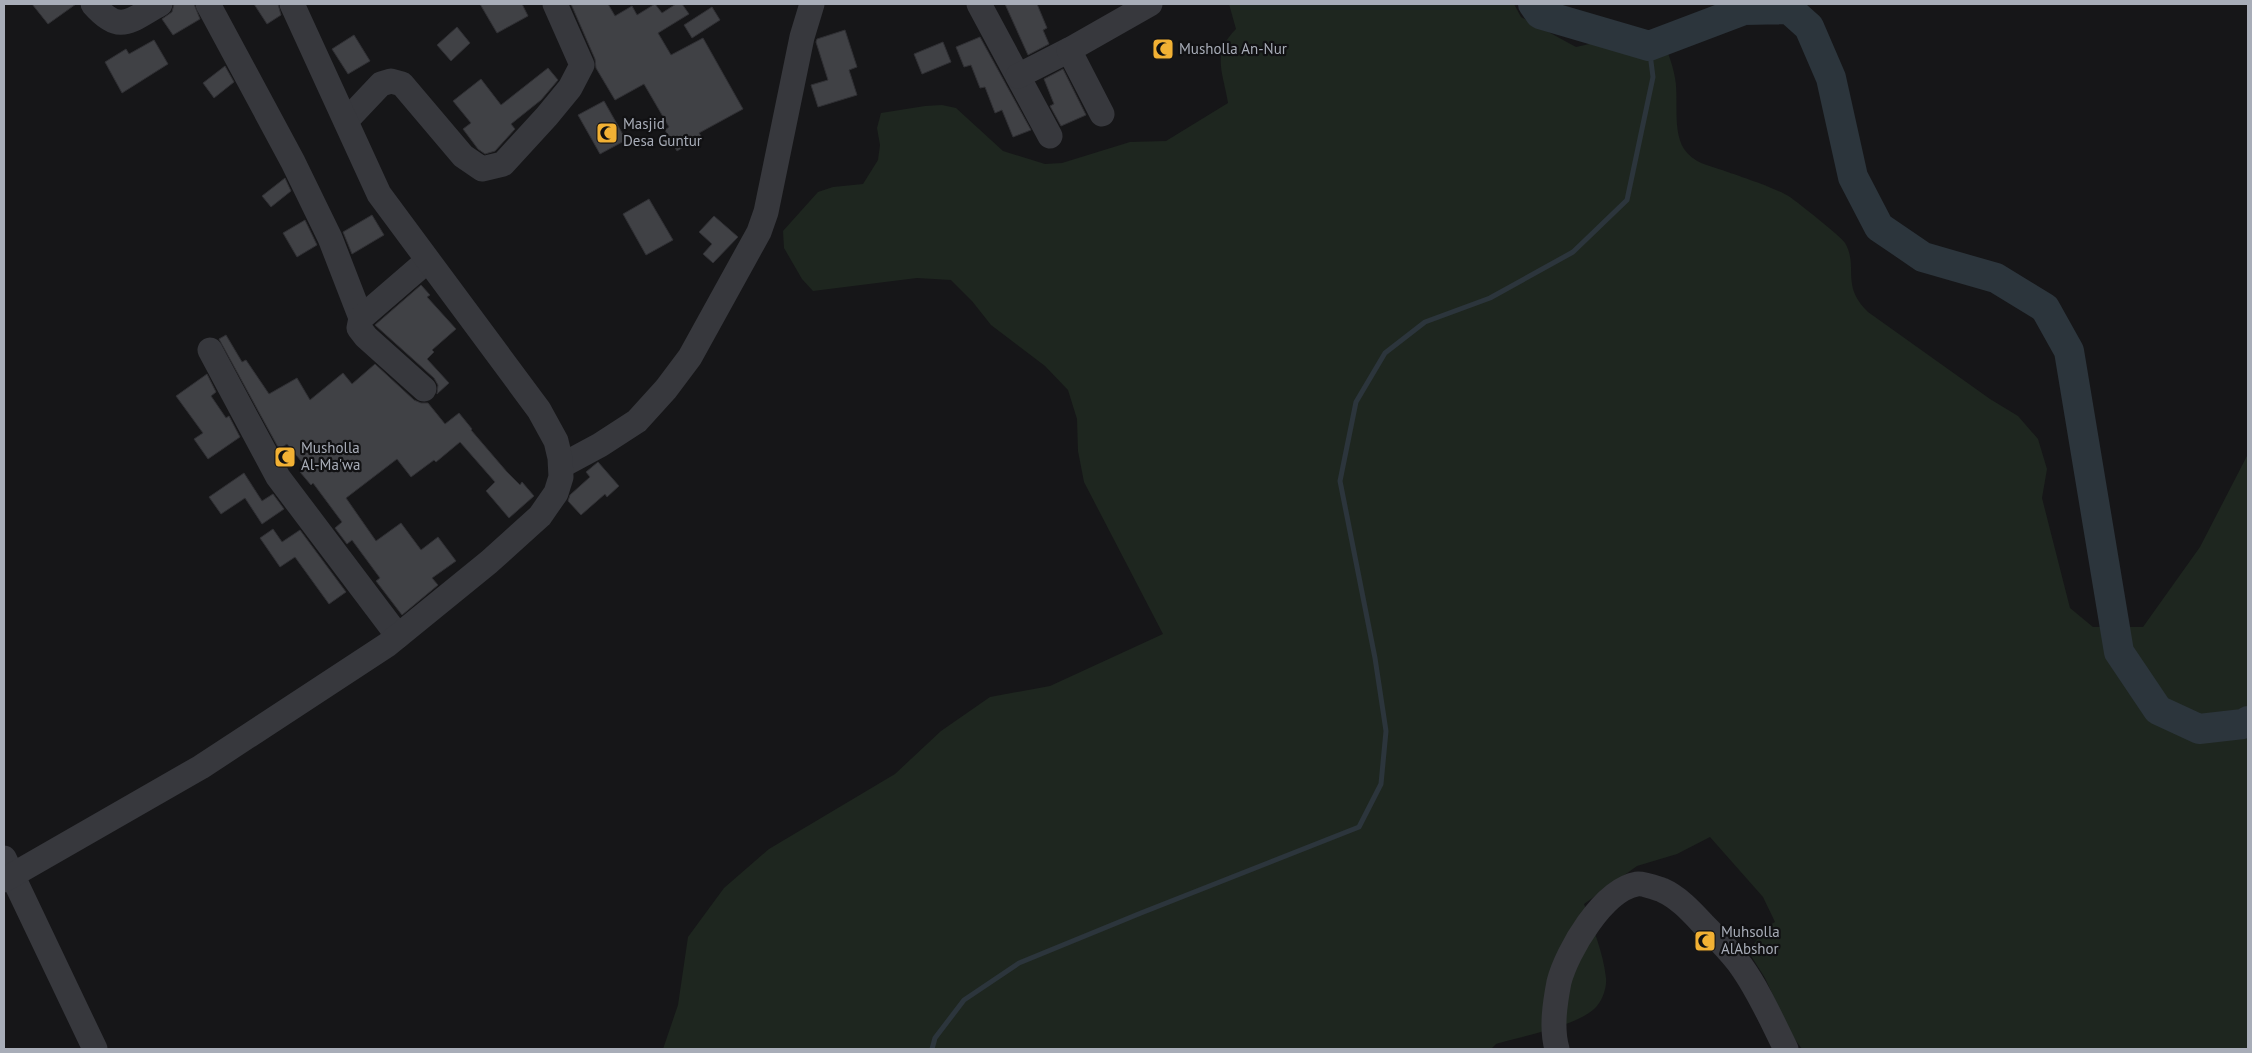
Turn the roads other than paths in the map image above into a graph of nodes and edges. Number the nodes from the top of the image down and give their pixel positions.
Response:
1 (93, 4) edge
2 (160, 4) edge
3 (208, 4) edge
4 (292, 4) edge
5 (555, 4) edge
6 (812, 4) edge
7 (979, 4) edge
8 (1150, 4) edge
9 (1069, 50) junction
10 (1018, 76) junction
11 (1102, 114) dead end
12 (346, 121) junction
13 (1050, 136) dead end
14 (427, 262) junction
15 (361, 318) junction
16 (210, 350) dead end
17 (424, 390) dead end
18 (561, 466) junction
19 (398, 636) junction
20 (6, 871) edge
21 (95, 1049) edge
22 (1557, 1049) edge
23 (1786, 1049) edge

1 - 2 street
3 - 15 street
4 - 12 street
5 - 12 street
6 - 18 street
7 - 10 street
8 - 9 street
9 - 10 street
9 - 11 street
10 - 13 street
12 - 14 street
14 - 15 street
14 - 18 street
15 - 17 street
16 - 19 street
18 - 19 street
19 - 20 street
20 - 21 street
22 - 23 street

